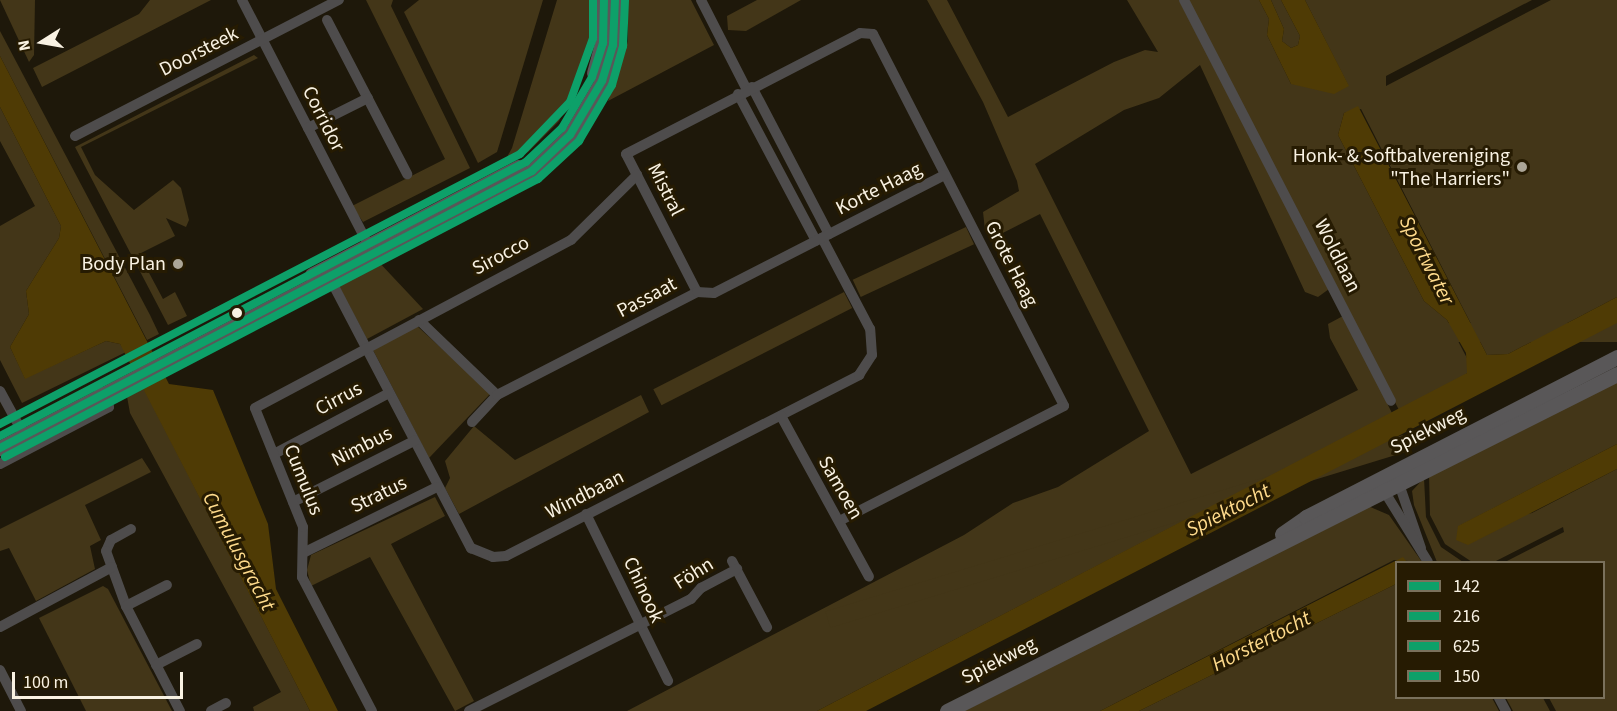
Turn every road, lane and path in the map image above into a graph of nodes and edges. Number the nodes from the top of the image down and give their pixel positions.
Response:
1 (242, 0) edge
2 (339, 0) edge
3 (604, 0) edge
4 (615, 0) edge
5 (701, 0) edge
6 (1184, 0) edge
7 (327, 20) dead end
8 (262, 40) junction
9 (746, 90) junction
10 (368, 98) junction
11 (308, 128) junction
12 (75, 136) dead end
13 (407, 174) dead end
14 (637, 175) junction
15 (945, 175) junction
16 (822, 238) junction
17 (371, 250) junction
18 (327, 273) junction
19 (697, 292) junction
20 (418, 320) junction
21 (366, 348) junction
22 (1617, 357) edge
23 (1617, 374) edge
24 (99, 390) junction
25 (0, 391) edge
26 (389, 393) junction
27 (497, 395) junction
28 (1391, 401) dead end
29 (781, 416) junction
30 (472, 422) dead end
31 (21, 431) junction
32 (0, 436) edge
33 (414, 441) junction
34 (0, 448) edge
35 (274, 454) junction
36 (0, 464) edge
37 (1398, 479) junction
38 (437, 487) junction
39 (1382, 487) junction
40 (294, 502) junction
41 (586, 514) junction
42 (841, 520) junction
43 (131, 529) dead end
44 (1422, 551) junction
45 (305, 552) junction
46 (1427, 561) edge
47 (112, 567) junction
48 (869, 577) dead end
49 (167, 585) dead end
50 (126, 606) junction
51 (637, 623) junction
52 (0, 627) edge
53 (767, 627) dead end
54 (197, 644) dead end
55 (156, 665) junction
56 (0, 670) edge
57 (668, 681) dead end
58 (226, 703) dead end
59 (21, 711) edge
60 (180, 711) edge
61 (211, 711) edge
62 (372, 711) edge
63 (469, 711) edge
64 (947, 711) edge

1 - 8 street, Corridor
2 - 8 street, Doorsteek
3 - 17 street
4 - 17 street
5 - 9 street, Windbaan
6 - 28 street, Woldlaan
7 - 10 street
8 - 11 street, Corridor
8 - 12 street, Doorsteek
9 - 14 street, Mistral
9 - 15 street, Grote Haag
9 - 16 street, Windbaan
9 - 16 street, Windbaan
10 - 11 street
10 - 13 street
11 - 17 street, Corridor
14 - 19 street, Mistral
14 - 20 street, Sirocco
15 - 16 street, Korte Haag
15 - 42 street, Grote Haag
16 - 19 street, Passaat
16 - 29 street, Windbaan
17 - 18 street
18 - 21 street, Windbaan
18 - 24 street
19 - 27 street, Passaat
20 - 21 street, Sirocco
20 - 27 street
21 - 26 street, Windbaan
21 - 35 street, Cumulus
22 - 37 street, Spiekweg
23 - 37 street, Spiekweg
24 - 31 street
24 - 36 street
25 - 31 street
26 - 33 street, Windbaan
26 - 35 street, Cirrus
27 - 30 street, Passaat
29 - 41 street, Windbaan
29 - 42 street, Samoen
31 - 32 street
31 - 34 street
33 - 38 street, Windbaan
33 - 40 street, Nimbus
35 - 40 street, Cumulus
37 - 39 street, Spiekweg
37 - 44 street
38 - 41 street, Windbaan
38 - 45 street, Stratus
39 - 44 street
39 - 64 street, Spiekweg
40 - 45 street, Cumulus
41 - 51 street, Chinook
42 - 48 street, Samoen
43 - 47 street
44 - 46 street
45 - 62 street, Cumulus
47 - 50 street
47 - 52 street
49 - 50 street
50 - 55 street
51 - 53 street, Föhn
51 - 57 street, Chinook
51 - 63 street
54 - 55 street
55 - 60 street
56 - 59 street
58 - 61 street

